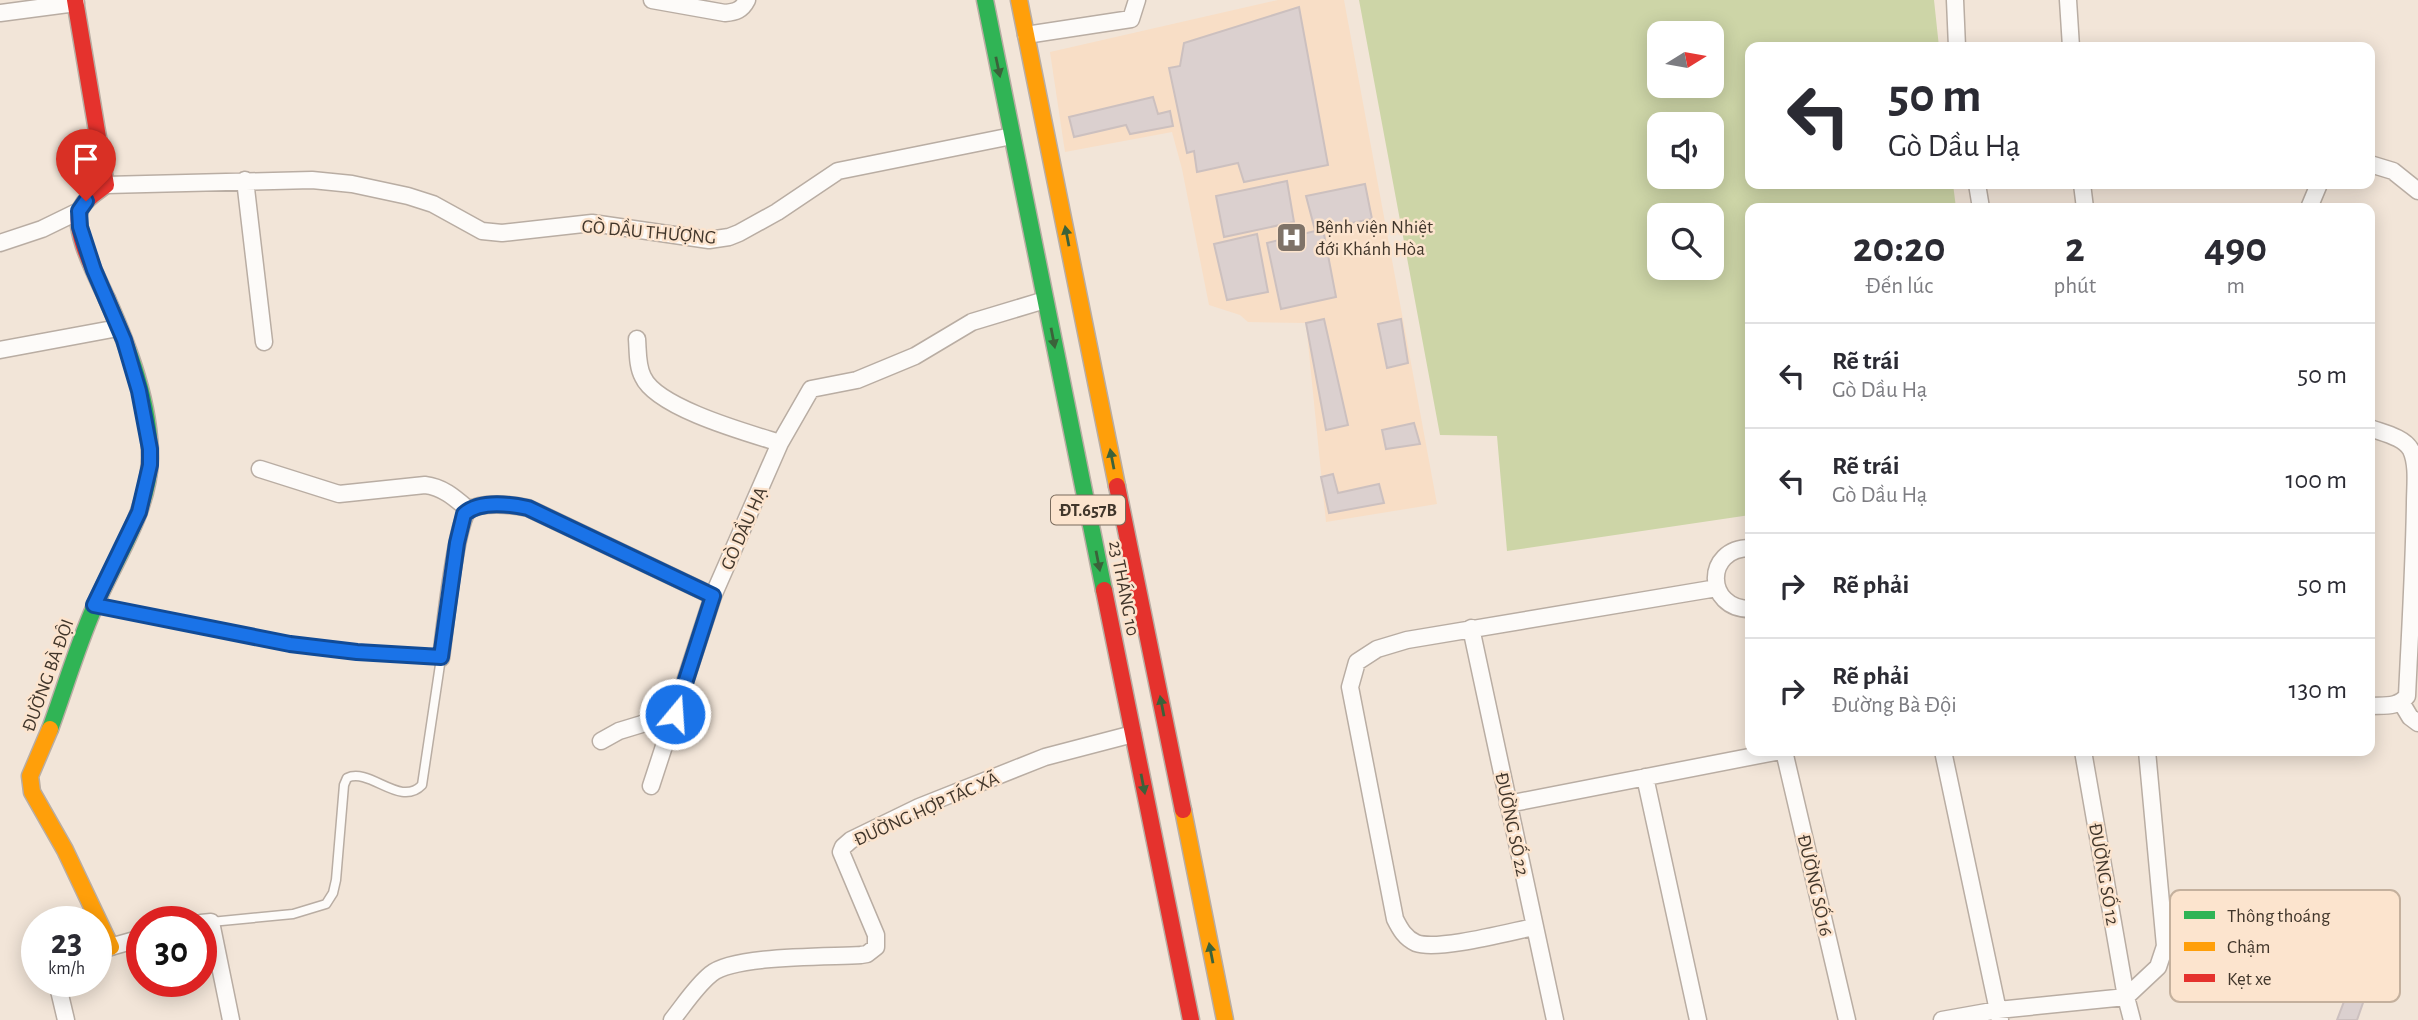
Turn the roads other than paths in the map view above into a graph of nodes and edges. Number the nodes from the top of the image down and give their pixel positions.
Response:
1 (652, 0) edge
2 (747, 0) edge
3 (985, 0) edge
4 (1019, 0) edge
5 (1137, 0) edge
6 (1955, 0) edge
7 (2068, 0) edge
8 (76, 1) edge
9 (0, 13) edge
10 (1026, 35) junction
11 (1956, 42) edge
12 (2071, 42) edge
13 (1012, 136) junction
14 (2375, 166) edge
15 (244, 180) junction
16 (106, 185) junction
17 (2418, 191) edge
18 (79, 211) junction
19 (0, 243) edge
20 (1045, 300) junction
21 (118, 328) junction
22 (637, 339) dead end
23 (264, 342) dead end
24 (0, 350) edge
25 (2375, 430) edge
26 (780, 443) junction
27 (260, 469) dead end
28 (469, 510) junction
29 (1745, 548) edge
30 (1717, 589) junction
31 (713, 596) junction
32 (94, 605) junction
33 (1745, 609) edge
34 (1471, 628) junction
35 (441, 657) junction
36 (2401, 702) junction
37 (2375, 706) edge
38 (675, 714) junction
39 (2418, 723) edge
40 (1133, 734) junction
41 (601, 741) dead end
42 (1756, 756) edge
43 (1783, 756) edge
44 (1944, 756) edge
45 (2085, 756) edge
46 (2147, 756) edge
47 (1645, 777) junction
48 (651, 786) dead end
49 (1508, 804) junction
50 (86, 906) edge
51 (217, 922) edge
52 (1534, 927) junction
53 (217, 966) edge
54 (61, 997) edge
55 (2126, 997) junction
56 (1999, 1015) edge
57 (66, 1020) edge
58 (231, 1020) edge
59 (672, 1020) edge
60 (1191, 1020) edge
61 (1225, 1020) edge
62 (1555, 1020) edge
63 (1698, 1020) edge
64 (1847, 1020) edge
65 (1942, 1020) edge
66 (2132, 1020) edge

1 - 2 street
3 -> 13 main road, 23 THÁNG 10 / ĐT.657B
4 - 10 main road, 23 THÁNG 10 / ĐT.657B
5 - 10 street
6 - 11 street
7 - 12 street
8 - 9 street
8 - 16 main road
61 -> 10 main road, 23 THÁNG 10 / ĐT.657B
13 - 15 street, GÒ DẦU THƯỢNG
13 - 20 main road, 23 THÁNG 10 / ĐT.657B
14 - 17 street
15 - 16 street, GÒ DẦU THƯỢNG
15 - 23 street
16 - 18 main road
18 - 19 street
18 - 21 main road, ĐƯỜNG BÀ ĐỘI
20 - 26 street, GÒ DẦU HẠ
20 -> 40 main road, 23 THÁNG 10 / ĐT.657B
21 - 24 street
21 - 32 main road, ĐƯỜNG BÀ ĐỘI
22 - 26 street
25 - 36 street
26 - 31 street, GÒ DẦU HẠ
27 - 28 street
28 - 31 street
28 - 35 street
29 - 30 street
30 - 33 street
30 - 34 street
31 - 38 street, GÒ DẦU HẠ
32 - 35 lane
32 - 50 main road, ĐƯỜNG BÀ ĐỘI
34 - 49 street, ĐƯỜNG SỐ 22
34 - 52 street
35 - 51 lane
36 - 37 street
36 - 39 street
38 - 41 street
38 - 48 street, GÒ DẦU HẠ
40 - 59 street, ĐƯỜNG HỢP TÁC XÃ
40 -> 60 main road, 23 THÁNG 10 / ĐT.657B
42 - 47 street
43 - 64 street, ĐƯỜNG SỐ 16
44 - 56 street
45 - 55 street, ĐƯỜNG SỐ 12
46 - 55 street
47 - 49 street
47 - 63 street
49 - 52 street, ĐƯỜNG SỐ 22
52 - 62 street, ĐƯỜNG SỐ 22
53 - 58 street
54 - 57 street
55 - 56 street
55 - 66 street
56 - 65 street

